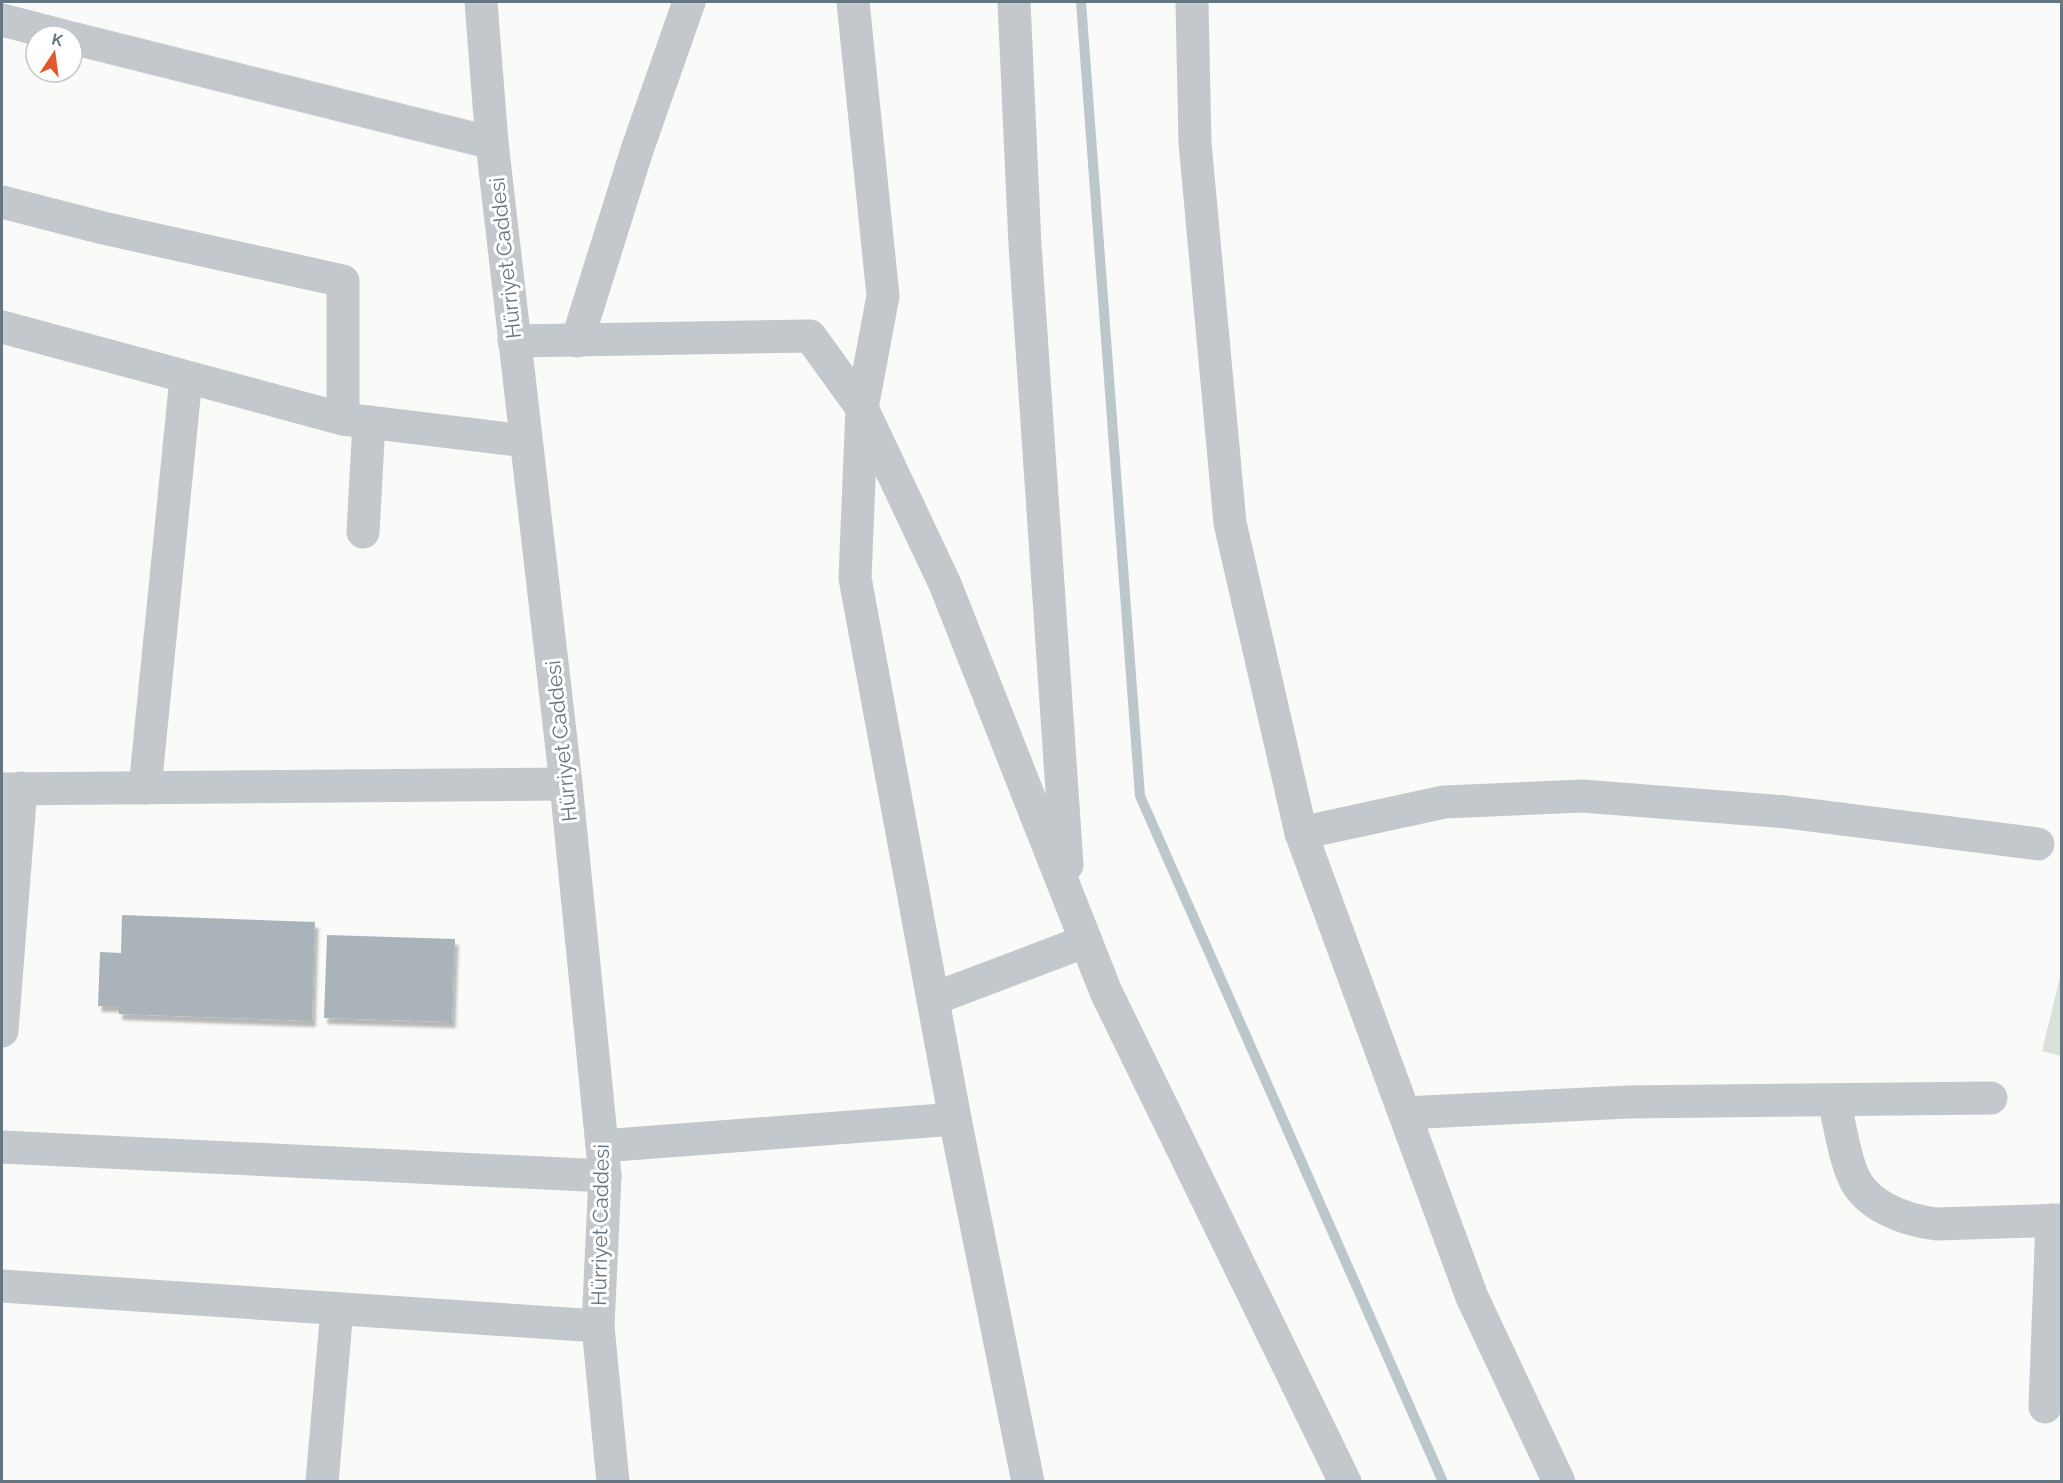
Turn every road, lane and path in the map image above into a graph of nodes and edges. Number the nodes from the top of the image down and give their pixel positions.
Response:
1 (481, 2) edge
2 (689, 2) edge
3 (853, 2) edge
4 (1014, 2) edge
5 (1192, 2) edge
6 (2, 20) edge
7 (24, 26) edge
8 (84, 41) edge
9 (492, 143) junction
10 (2, 202) edge
11 (2, 327) edge
12 (514, 341) junction
13 (577, 341) junction
14 (186, 378) junction
15 (862, 408) junction
16 (356, 421) junction
17 (525, 441) junction
18 (363, 532) dead end
19 (566, 784) junction
20 (11, 788) edge
21 (145, 788) junction
22 (1301, 833) junction
23 (2038, 844) dead end
24 (1069, 897) junction
25 (1086, 941) junction
26 (933, 999) junction
27 (2, 1031) edge
28 (1991, 1098) dead end
29 (1834, 1101) junction
30 (1405, 1113) junction
31 (955, 1119) junction
32 (2, 1147) edge
33 (603, 1161) junction
34 (2057, 1220) edge
35 (2, 1286) edge
36 (337, 1308) junction
37 (598, 1326) junction
38 (2045, 1407) dead end
39 (322, 1482) edge
40 (613, 1482) edge
41 (1028, 1482) edge
42 (1345, 1482) edge
43 (1559, 1482) edge

1 - 9 street, Hürriyet Caddesi
2 - 13 street
3 - 15 street
4 - 24 street
5 - 22 street
6 - 7 street
8 - 9 street
9 - 12 street, Hürriyet Caddesi
10 - 16 street
11 - 14 street
12 - 13 street
12 - 17 street, Hürriyet Caddesi
13 - 15 street
14 - 16 street
14 - 21 street
15 - 24 street
15 - 26 street
16 - 17 street
16 - 18 street
17 - 19 street, Hürriyet Caddesi
19 - 21 street
19 - 33 street, Hürriyet Caddesi
20 - 21 street
20 - 27 street
22 - 23 street
22 - 30 street
24 - 25 street
25 - 26 street
25 - 42 street
26 - 31 street
28 - 29 street
29 - 30 street
29 - 34 street
30 - 43 street
31 - 33 street
31 - 41 street
32 - 33 street
33 - 37 street, Hürriyet Caddesi
34 - 38 street
35 - 36 street
36 - 37 street
36 - 39 street
37 - 40 street, Hürriyet Caddesi

